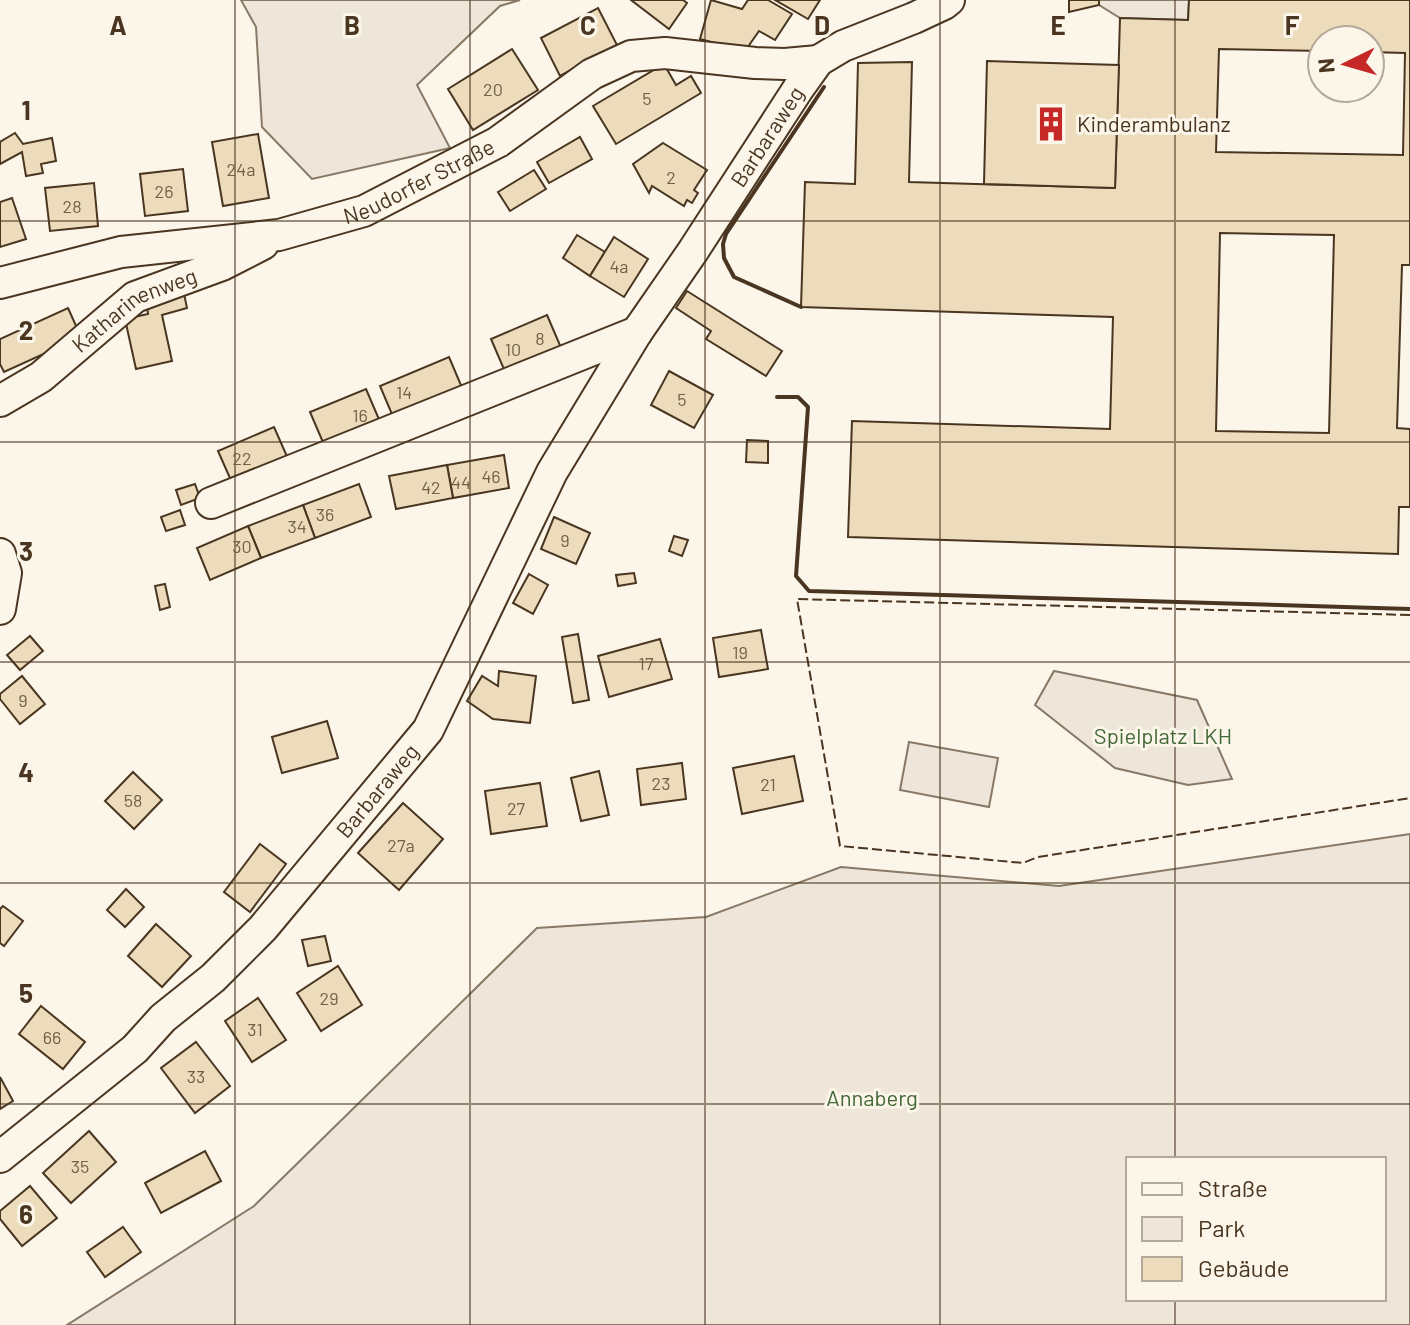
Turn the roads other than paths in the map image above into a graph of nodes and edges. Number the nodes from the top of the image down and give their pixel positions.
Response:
1 (949, 0) edge
2 (818, 61) junction
3 (279, 235) junction
4 (0, 283) edge
5 (637, 332) junction
6 (0, 401) edge
7 (211, 503) dead end
8 (0, 554) edge
9 (0, 609) edge
10 (0, 1157) edge

1 - 2 street, Barbaraweg
2 - 3 street, Neudorfer Straße
2 - 5 street, Barbaraweg
3 - 4 street, Neudorfer Straße
3 - 6 street, Katharinenweg
5 - 7 street
5 - 10 street, Barbaraweg
8 - 9 street

